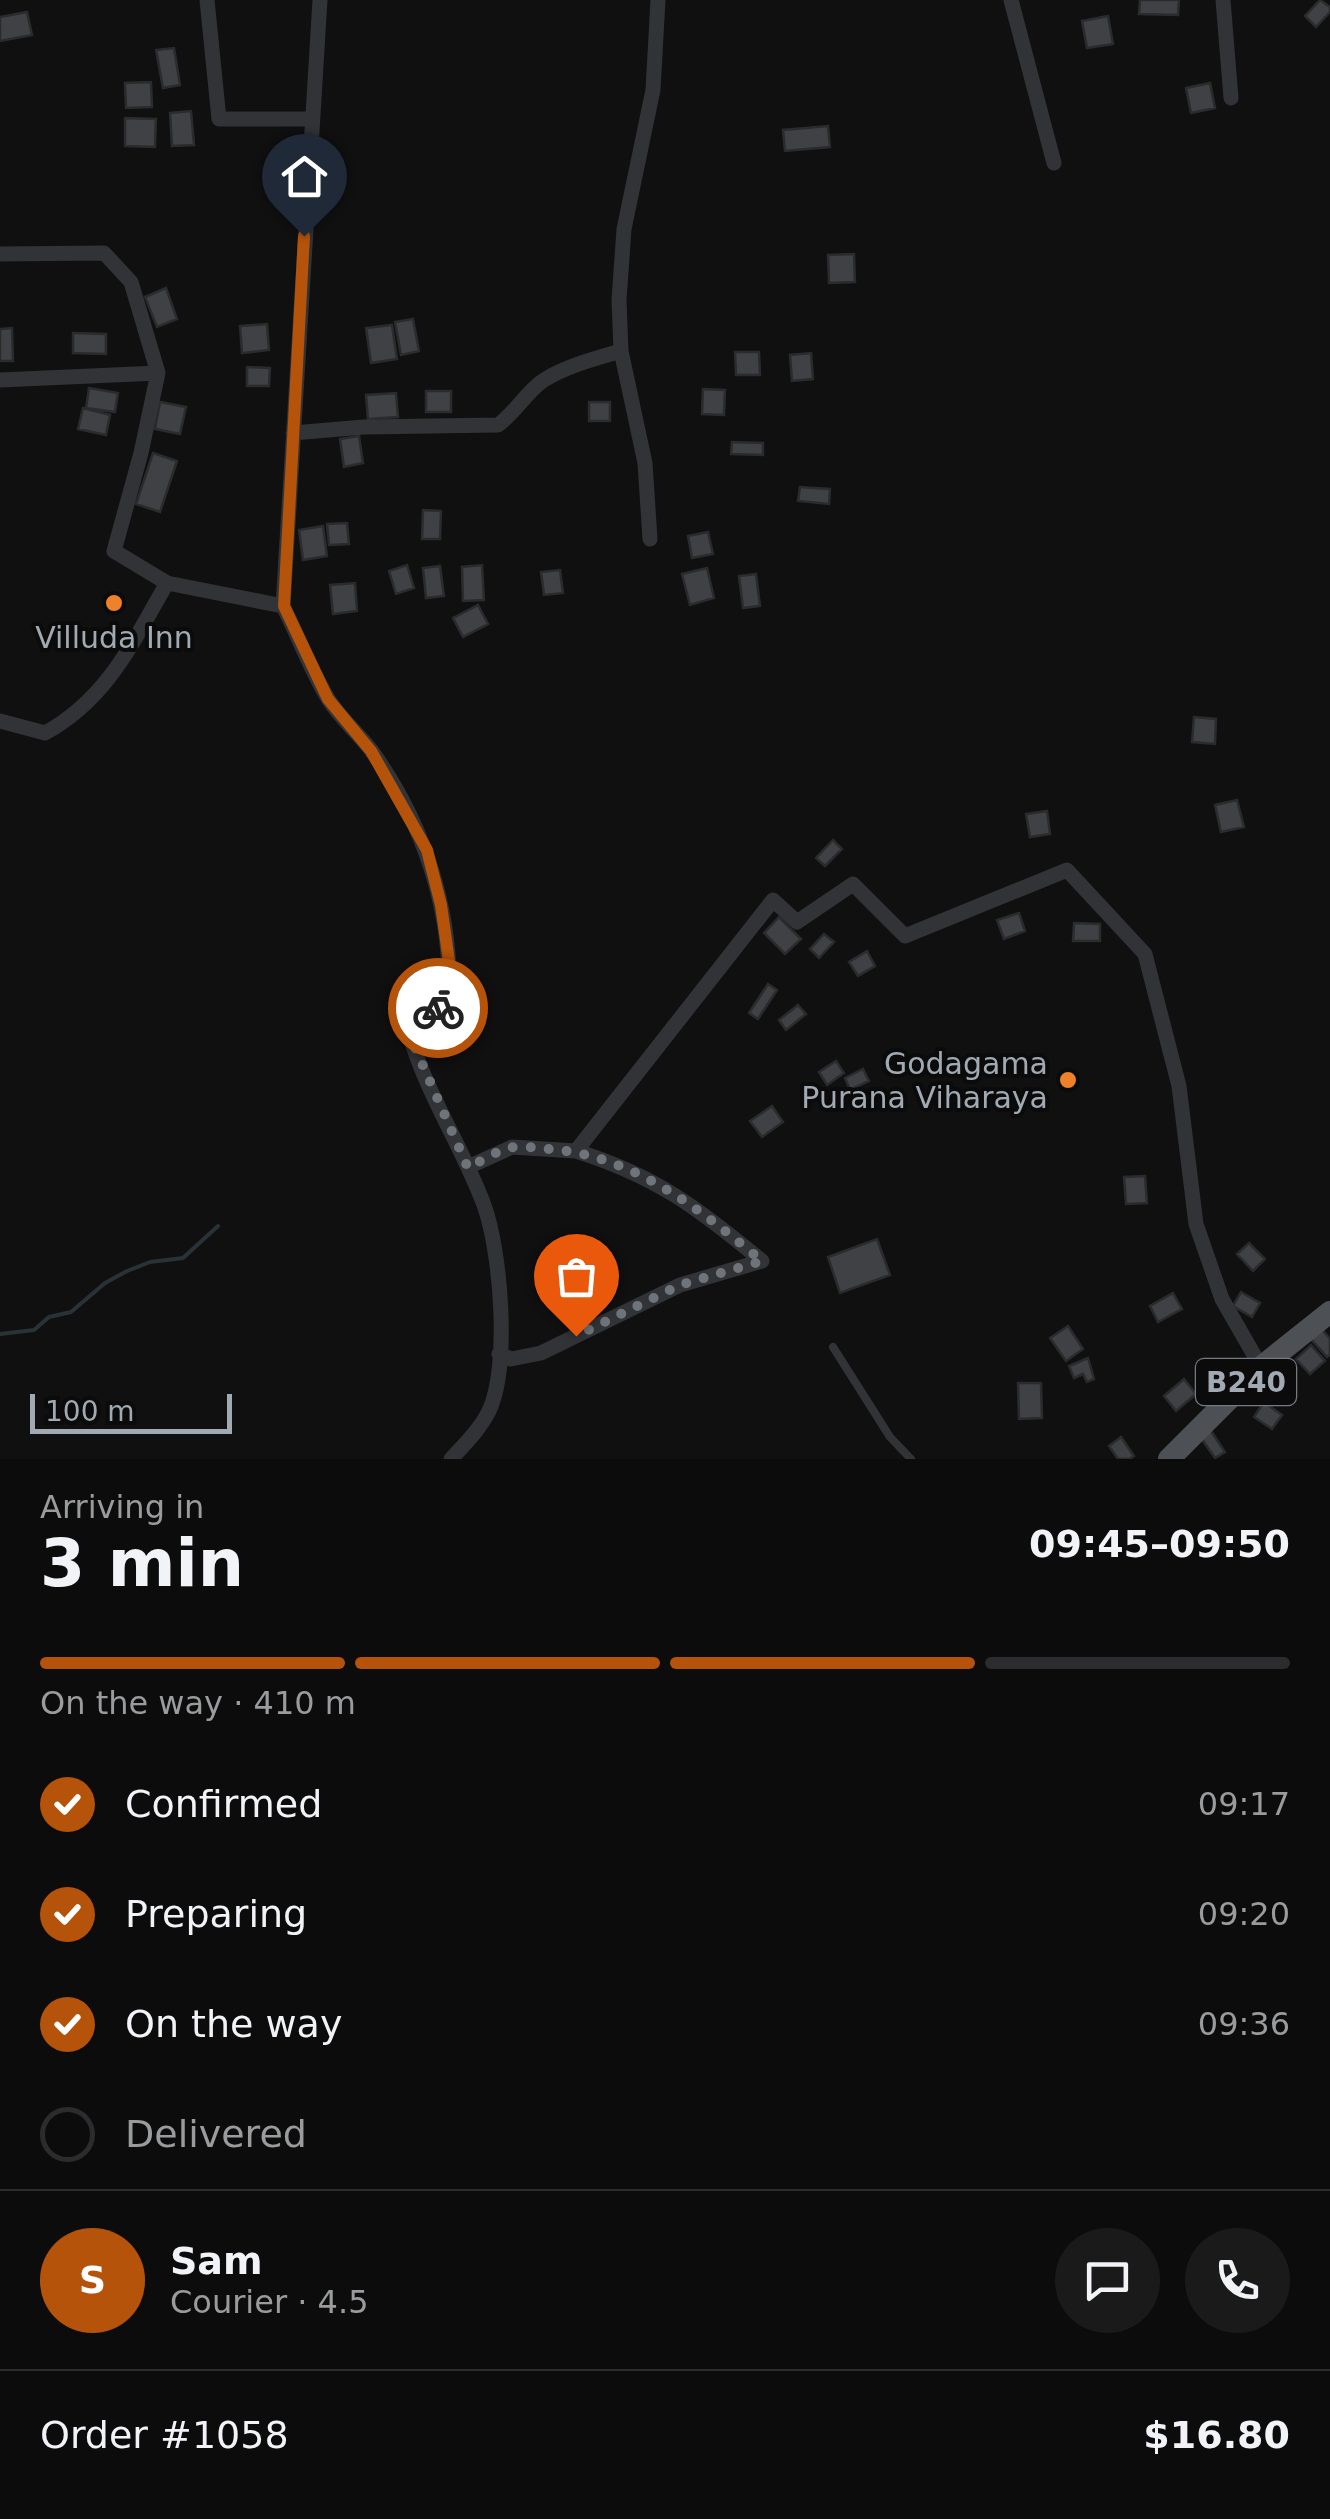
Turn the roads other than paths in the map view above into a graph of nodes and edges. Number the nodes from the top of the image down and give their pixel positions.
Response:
1 (207, 0) edge
2 (320, 0) edge
3 (658, 0) edge
4 (1012, 0) edge
5 (1223, 0) edge
6 (1231, 98) dead end
7 (312, 118) junction
8 (1054, 164) dead end
9 (0, 254) edge
10 (621, 350) junction
11 (158, 373) junction
12 (0, 380) edge
13 (293, 432) junction
14 (650, 539) dead end
15 (167, 584) junction
16 (284, 606) junction
17 (0, 722) edge
18 (576, 1151) junction
19 (468, 1168) junction
20 (1330, 1312) edge
21 (833, 1347) dead end
22 (499, 1354) junction
23 (1262, 1366) junction
24 (451, 1459) edge
25 (912, 1459) edge
26 (1169, 1459) edge

1 - 7 street
2 - 7 street
3 - 10 street
4 - 8 street
5 - 6 street
7 - 13 street
9 - 11 street
10 - 13 street
10 - 14 street
11 - 12 street
11 - 15 street
13 - 16 street
15 - 16 street
15 - 17 street
16 - 19 street
18 - 19 street
18 - 22 street
18 - 23 street
19 - 22 street
20 - 23 main road, B240
21 - 25 lane
22 - 24 street
23 - 26 main road, B240

